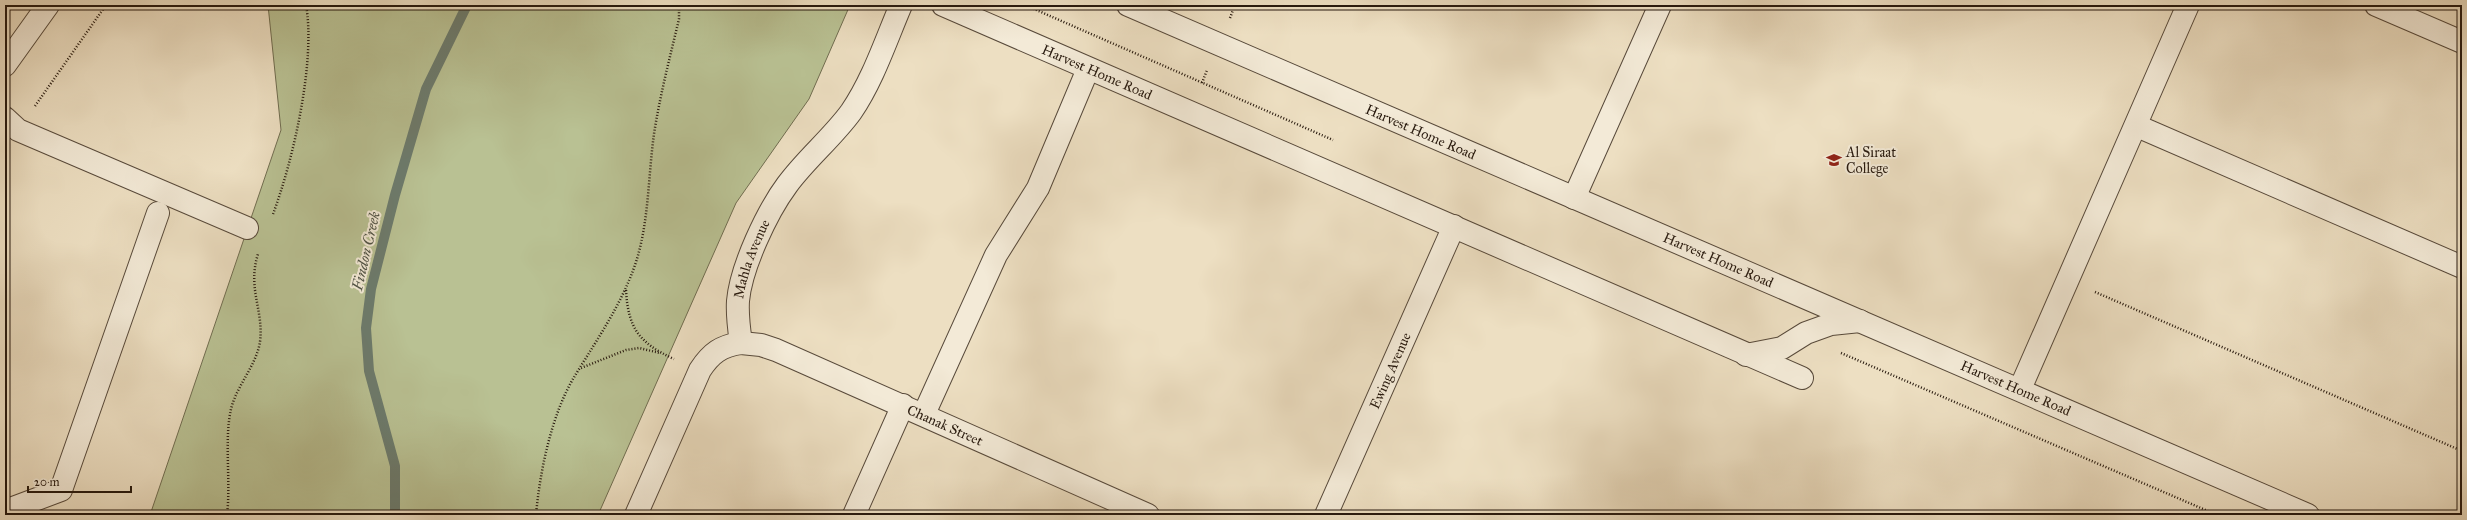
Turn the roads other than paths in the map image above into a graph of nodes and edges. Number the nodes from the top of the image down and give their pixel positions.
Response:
1 (48, 5) edge
2 (901, 5) edge
3 (943, 5) edge
4 (1128, 5) edge
5 (1660, 5) edge
6 (2188, 5) edge
7 (2376, 5) edge
8 (2462, 42) edge
9 (5, 65) edge
10 (1088, 68) junction
11 (12, 124) edge
12 (2137, 126) junction
13 (1574, 198) junction
14 (158, 213) dead end
15 (1454, 226) junction
16 (247, 228) dead end
17 (2462, 267) edge
18 (1861, 320) junction
19 (741, 343) junction
20 (1746, 355) junction
21 (1802, 378) dead end
22 (2020, 389) junction
23 (903, 405) junction
24 (924, 414) junction
25 (5, 511) edge
26 (636, 515) edge
27 (854, 515) edge
28 (1148, 515) edge
29 (1326, 515) edge
30 (2308, 515) edge

1 - 9 street
2 - 19 street, Mahla Avenue
3 - 10 street, Harvest Home Road
4 - 13 street, Harvest Home Road
5 - 13 street
6 - 12 street
7 - 8 street
10 - 15 street, Harvest Home Road
10 - 24 street
11 - 16 street
12 - 17 street
12 - 22 street
13 - 18 street, Harvest Home Road
14 - 25 street
15 - 20 street, Harvest Home Road
15 - 29 street, Ewing Avenue
18 - 20 street
18 - 22 street, Harvest Home Road
19 - 23 street, Chanak Street
19 - 26 street
20 - 21 street, Harvest Home Road
22 - 30 street, Harvest Home Road
23 - 24 street, Chanak Street
23 - 27 street
24 - 28 street, Chanak Street

